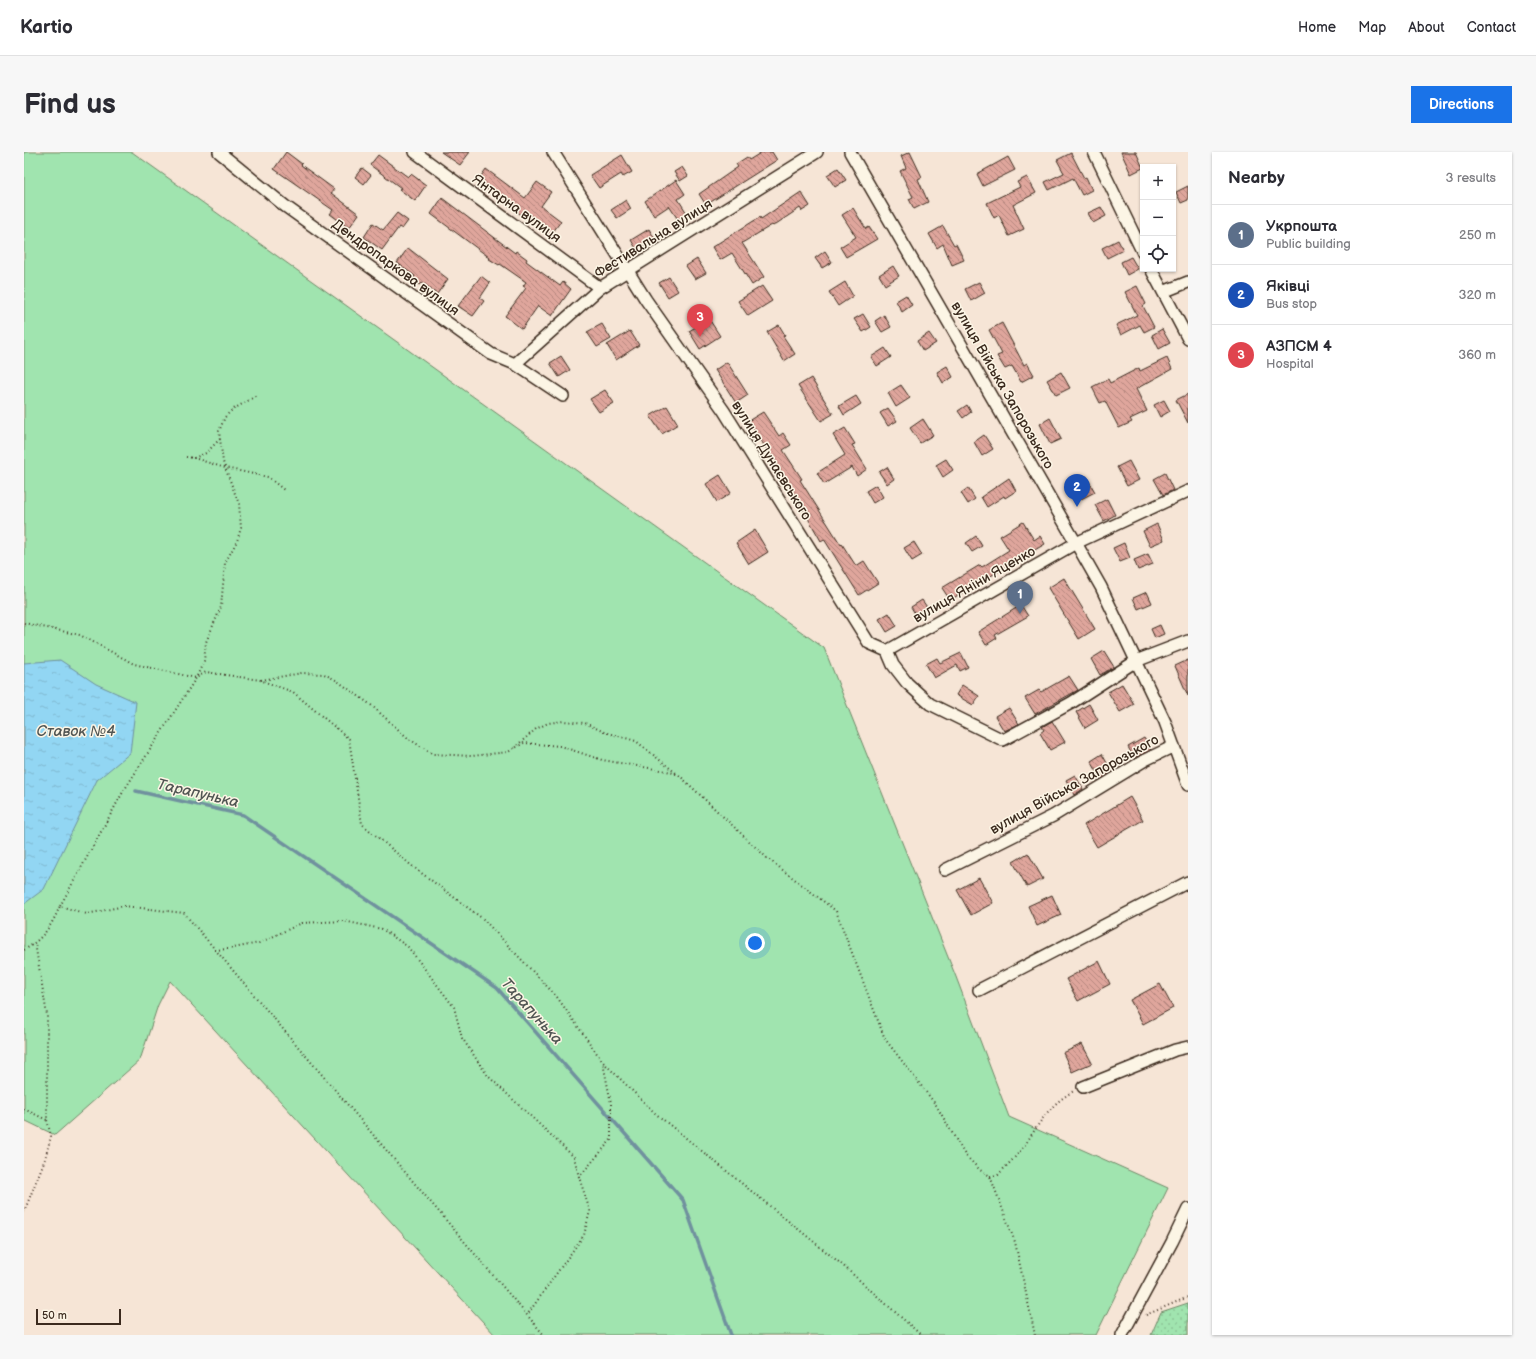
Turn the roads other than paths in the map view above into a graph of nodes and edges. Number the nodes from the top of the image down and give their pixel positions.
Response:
1 (219, 152) edge
2 (416, 152) edge
3 (553, 152) edge
4 (818, 152) edge
5 (850, 152) edge
6 (1094, 152) edge
7 (1140, 247) edge
8 (629, 272) junction
9 (1152, 272) edge
10 (1188, 282) edge
11 (600, 288) junction
12 (1162, 292) junction
13 (1188, 339) edge
14 (515, 364) junction
15 (563, 396) dead end
16 (1188, 491) edge
17 (1076, 543) junction
18 (1188, 641) edge
19 (887, 651) junction
20 (1136, 661) junction
21 (1174, 746) junction
22 (1188, 785) edge
23 (946, 870) dead end
24 (1188, 882) edge
25 (979, 990) dead end
26 (1188, 1047) edge
27 (1083, 1087) road end
28 (1188, 1209) edge
29 (1122, 1335) edge

1 - 14 street, Дендропаркова вулиця
2 - 11 street, Янтарна вулиця
3 - 8 street, вулиця Дунаєвського
4 - 8 street, Фестивальна вулиця
5 - 17 street, вулиця Війська Запорозького
6 - 7 street
8 - 11 street, Фестивальна вулиця
8 - 19 street, вулиця Дунаєвського
9 - 12 street
10 - 12 street
11 - 14 street, Фестивальна вулиця
12 - 13 street
14 - 15 street, Дендропаркова вулиця
16 - 17 street, вулиця Яніни Яценко
17 - 19 street, вулиця Яніни Яценко
17 - 20 street, вулиця Війська Запорозького
18 - 20 street
19 - 20 street
20 - 21 street, вулиця Війська Запорозького
21 - 22 street, вулиця Війська Запорозького
21 - 23 street, вулиця Війська Запорозького
24 - 25 street
26 - 27 street
28 - 29 street

